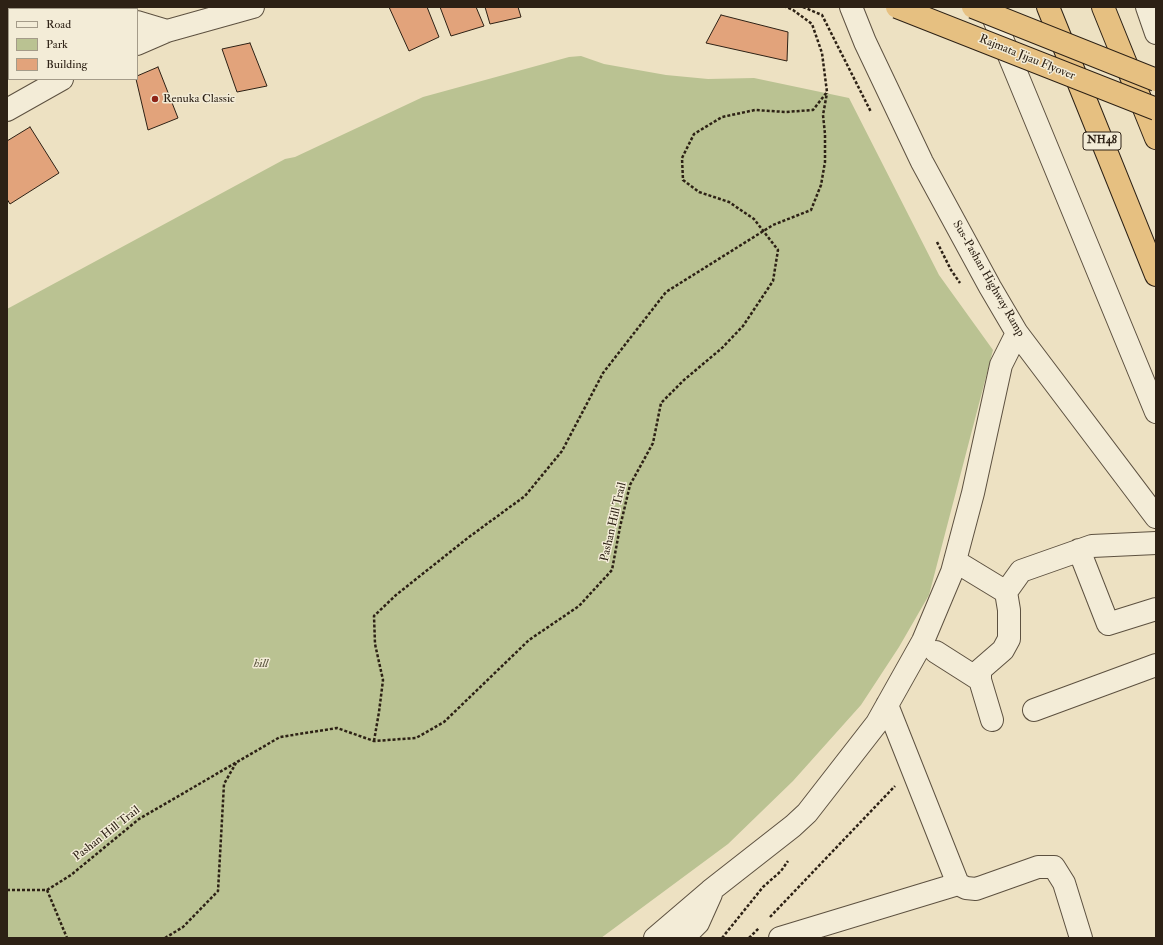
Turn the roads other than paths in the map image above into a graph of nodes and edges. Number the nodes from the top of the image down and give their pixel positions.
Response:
1 (253, 7) edge
2 (851, 7) edge
3 (897, 7) edge
4 (973, 7) edge
5 (990, 7) edge
6 (1048, 7) edge
7 (1103, 7) edge
8 (1147, 7) edge
9 (138, 22) edge
10 (167, 31) junction
11 (1156, 33) edge
12 (138, 44) edge
13 (60, 80) edge
14 (1156, 80) edge
15 (1156, 109) edge
16 (7, 110) edge
17 (1156, 138) edge
18 (1156, 275) edge
19 (1017, 333) junction
20 (1156, 412) edge
21 (1156, 517) edge
22 (1156, 543) edge
23 (1079, 550) junction
24 (955, 561) junction
25 (1006, 592) junction
26 (1156, 609) edge
27 (1156, 650) edge
28 (936, 652) dead end
29 (1115, 664) dead end
30 (1156, 665) edge
31 (980, 680) junction
32 (887, 705) junction
33 (1034, 710) dead end
34 (992, 720) dead end
35 (958, 884) junction
36 (714, 889) junction
37 (655, 938) edge
38 (683, 938) edge
39 (780, 938) edge
40 (1081, 938) edge

1 - 10 street
2 - 19 street, Sus-Pashan Highway Ramp
3 - 15 main road, Rajmata Jijau Flyover, bridge
4 - 14 main road, bridge
5 - 20 street
6 - 18 main road, NH48
7 - 17 main road
8 - 11 street
9 - 10 street
10 - 12 street
13 - 16 street
19 - 21 street, Sus-Pashan Highway Ramp
19 - 24 street
22 - 23 street
23 - 25 street
23 - 26 street
24 - 25 street
24 - 32 street
25 - 31 street
27 - 29 street
28 - 31 street
30 - 33 street
31 - 34 street
32 - 35 street
32 - 36 street
35 - 39 street
35 - 40 street
36 - 37 street
36 - 38 street

